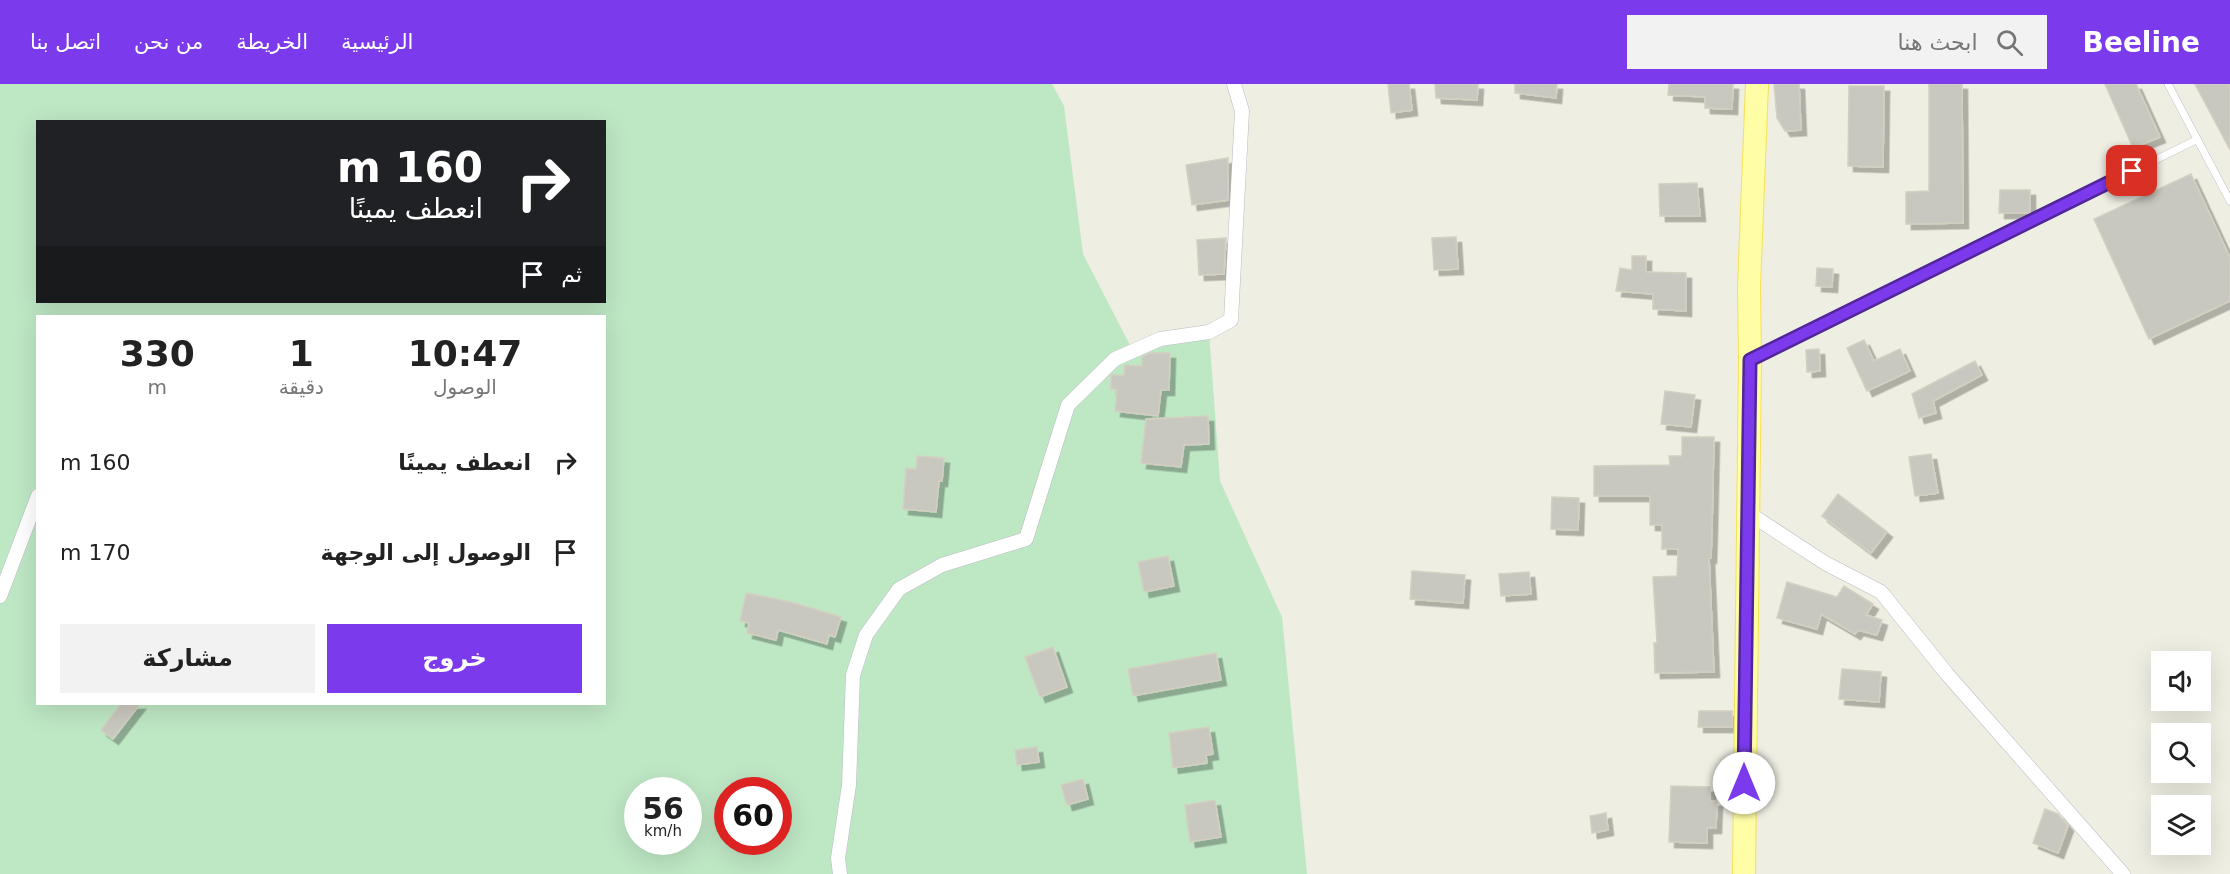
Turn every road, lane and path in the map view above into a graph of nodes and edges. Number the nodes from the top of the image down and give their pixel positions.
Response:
1 (1234, 84) edge
2 (1757, 84) edge
3 (2168, 84) edge
4 (2196, 140) junction
5 (2230, 201) edge
6 (1750, 360) junction
7 (36, 501) edge
8 (1747, 512) junction
9 (0, 597) edge
10 (840, 874) edge
11 (1744, 874) edge
12 (2123, 874) edge

1 - 10 street
2 - 6 main road
3 - 4 lane
4 - 5 lane
4 - 6 lane
6 - 8 main road
7 - 9 street
8 - 11 main road
8 - 12 street

